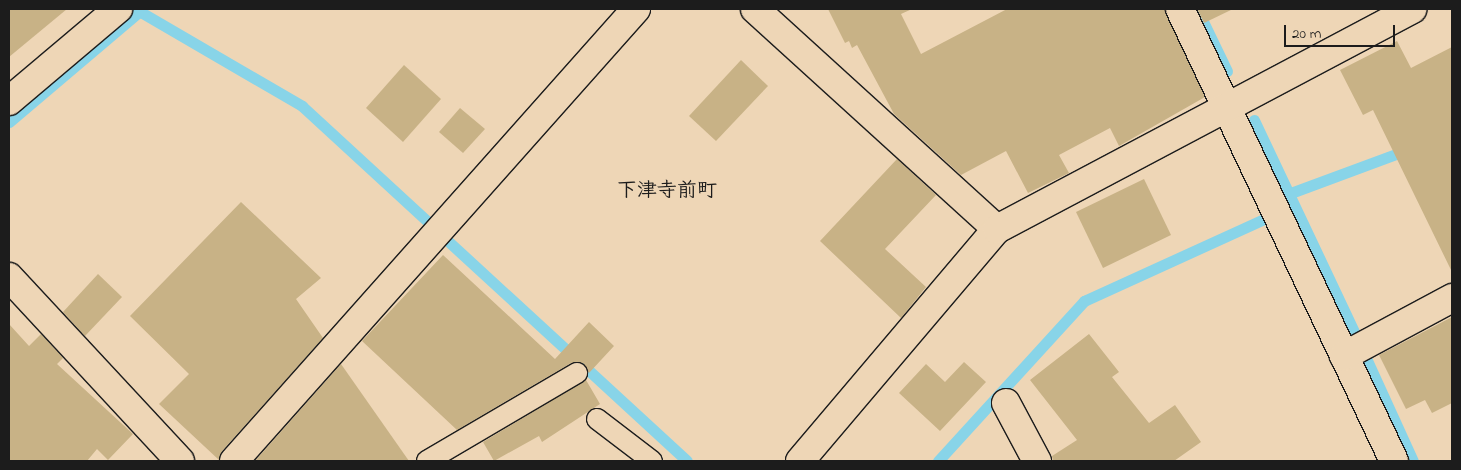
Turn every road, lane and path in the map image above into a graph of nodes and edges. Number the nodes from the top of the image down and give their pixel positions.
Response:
1 (118, 9) edge
2 (636, 9) edge
3 (755, 9) edge
4 (1180, 9) edge
5 (1412, 9) edge
6 (9, 100) edge
7 (1228, 106) junction
8 (997, 229) junction
9 (9, 277) edge
10 (1452, 298) edge
11 (1344, 356) junction
12 (577, 372) dead end
13 (1006, 403) dead end
14 (597, 419) dead end
15 (180, 461) edge
16 (234, 461) edge
17 (427, 461) edge
18 (652, 461) edge
19 (800, 461) edge
20 (1037, 461) edge
21 (1394, 461) edge

1 - 6 street
2 - 16 street
3 - 8 street
4 - 7 street
5 - 7 street
7 - 8 street
7 - 11 street
8 - 19 street
9 - 15 street
10 - 11 street
11 - 21 street
12 - 17 lane
13 - 20 street
14 - 18 lane

